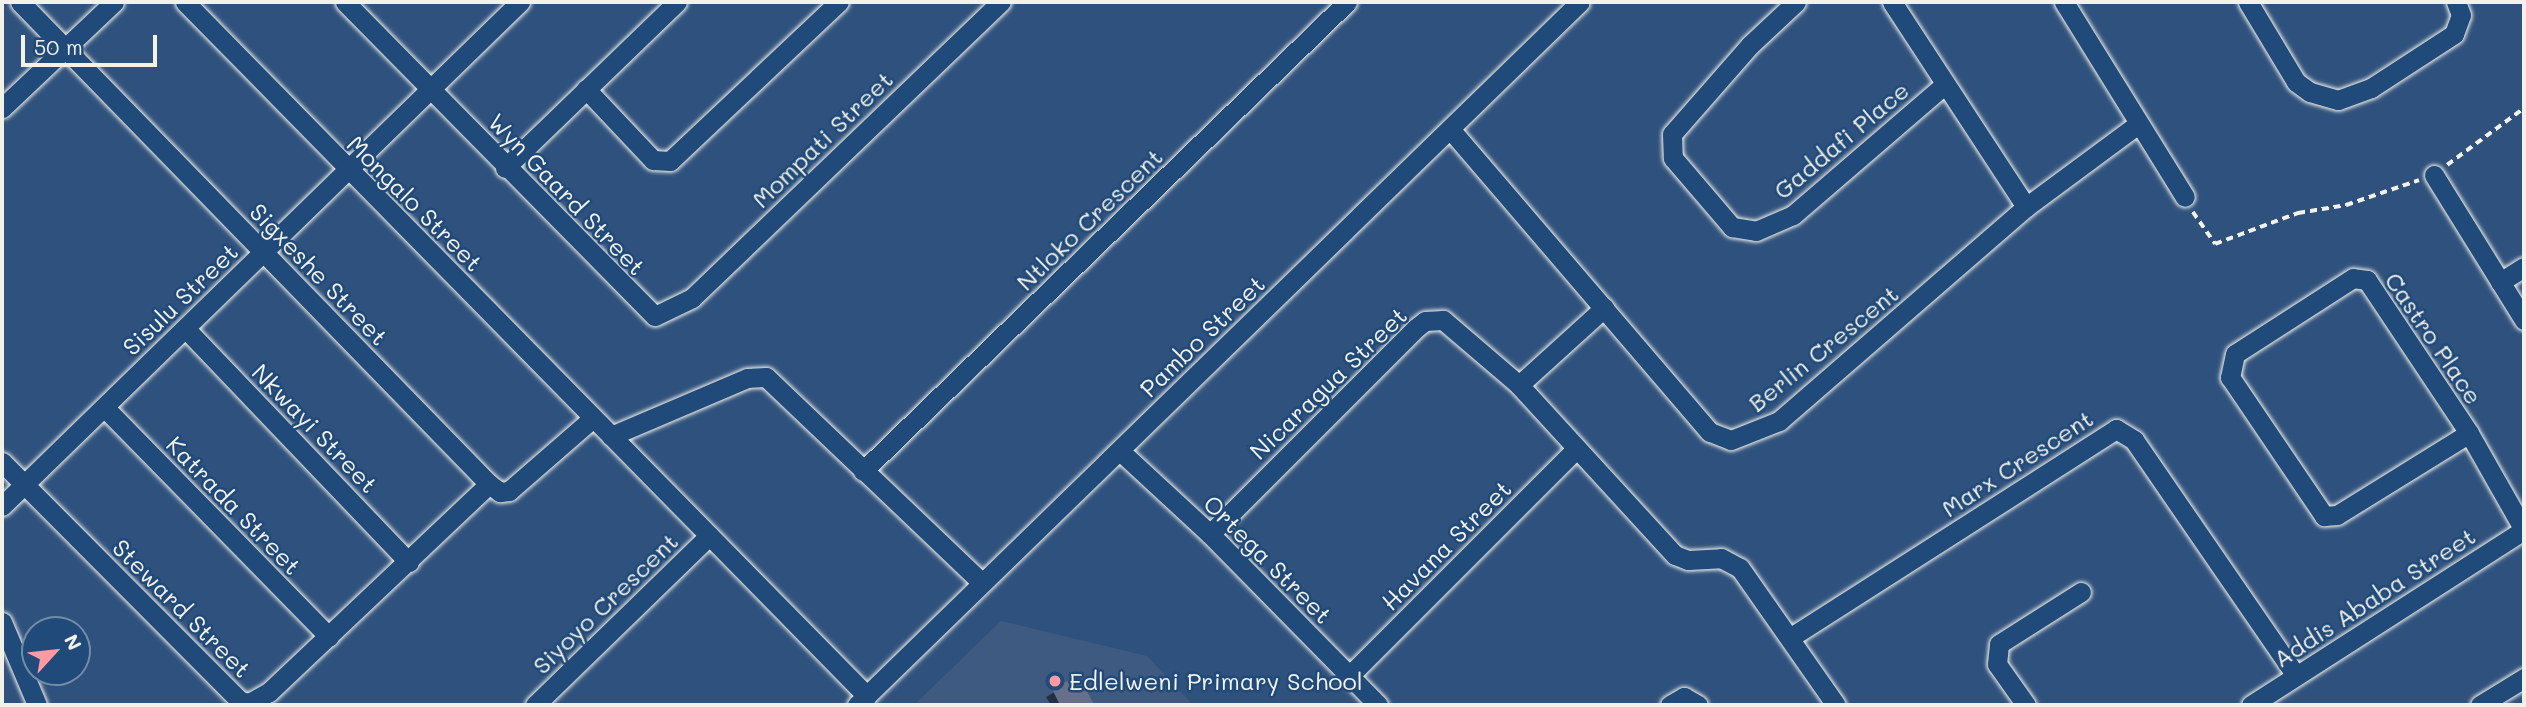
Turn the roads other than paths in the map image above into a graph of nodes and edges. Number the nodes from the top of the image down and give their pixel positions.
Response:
1 (20, 2) edge
2 (114, 2) edge
3 (185, 2) edge
4 (520, 2) edge
5 (677, 2) edge
6 (839, 2) edge
7 (1001, 2) edge
8 (1347, 2) edge
9 (1580, 2) edge
10 (1796, 2) edge
11 (1892, 2) edge
12 (2064, 2) edge
13 (2248, 2) edge
14 (2456, 2) edge
15 (351, 4) edge
16 (66, 49) junction
17 (1943, 86) junction
18 (430, 89) junction
19 (586, 89) junction
20 (2, 108) edge
21 (2138, 124) junction
22 (1450, 129) junction
23 (346, 168) junction
24 (505, 168) junction
25 (2434, 175) road end
26 (2185, 197) road end
27 (2026, 206) junction
28 (263, 252) junction
29 (2524, 267) edge
30 (2500, 282) junction
31 (1604, 308) junction
32 (676, 310) joint
33 (2524, 320) edge
34 (185, 328) junction
35 (1519, 385) junction
36 (105, 408) junction
37 (593, 418) junction
38 (2469, 433) junction
39 (611, 436) junction
40 (1576, 449) junction
41 (1120, 450) junction
42 (2, 462) edge
43 (863, 471) junction
44 (489, 484) junction
45 (25, 485) junction
46 (2, 506) edge
47 (2524, 530) edge
48 (1210, 534) junction
49 (709, 536) junction
50 (409, 562) junction
51 (982, 583) junction
52 (2081, 592) dead end
53 (2, 622) edge
54 (329, 637) junction
55 (1791, 637) junction
56 (1350, 675) junction
57 (2296, 676) junction
58 (2524, 678) edge
59 (862, 700) edge
60 (37, 705) edge
61 (535, 705) edge
62 (1378, 705) edge
63 (1670, 705) edge
64 (1698, 705) edge
65 (1836, 705) edge
66 (2026, 705) edge
67 (2251, 705) edge
68 (2480, 705) edge

1 - 16 street, Sigxeshe Street
2 - 16 street
3 - 23 street, Mongalo Street
4 - 18 street, Sisulu Street
5 - 19 street
6 - 19 street
7 - 32 street, Mompati Street
8 - 43 street, Ntloko Crescent
9 - 22 street, Pambo Street
10 - 17 street, Gaddafi Place
11 - 17 street, Gaddafi Place
12 - 21 street
13 - 14 street
15 - 18 street, Wyn Gaard Street
16 - 20 street
16 - 28 street, Sigxeshe Street
17 - 27 street, Gaddafi Place
18 - 23 street, Sisulu Street
18 - 24 street, Wyn Gaard Street
19 - 24 street
21 - 26 street
21 - 27 street, Berlin Crescent
22 - 31 street, Berlin Crescent
22 - 41 street, Pambo Street
23 - 28 street, Sisulu Street
23 - 37 street, Mongalo Street
24 - 32 street, Wyn Gaard Street
25 - 30 street
27 - 31 street, Berlin Crescent
28 - 34 street, Sisulu Street
28 - 44 street, Sigxeshe Street
29 - 30 street
30 - 33 street
31 - 35 street
34 - 36 street, Sisulu Street
34 - 50 street, Nkwayi Street
35 - 40 street, Nicaragua Street
35 - 48 street, Nicaragua Street
36 - 45 street, Sisulu Street
36 - 54 street, Katrada Street
37 - 39 street, Mongalo Street
37 - 44 street
38 - 38 street, Castro Place
38 - 47 street, Castro Place
39 - 43 street
39 - 49 street, Siyoyo Crescent
40 - 55 street, Nicaragua Street
40 - 56 street, Havana Street
41 - 48 street, Ortega Street
41 - 51 street, Pambo Street
42 - 45 street, Steward Street
43 - 51 street
44 - 50 street, Steward Street
45 - 46 street, Sisulu Street
45 - 54 street, Steward Street
47 - 57 street, Addis Ababa Street
48 - 56 street, Ortega Street
49 - 59 street, Siyoyo Crescent
49 - 61 street, Siyoyo Crescent
50 - 54 street, Steward Street
51 - 59 street, Pambo Street
52 - 66 street
53 - 60 street
55 - 57 street, Marx Crescent
55 - 65 street, Nicaragua Street
56 - 62 street, Ortega Street
57 - 67 street, Addis Ababa Street
58 - 68 street
63 - 64 street

